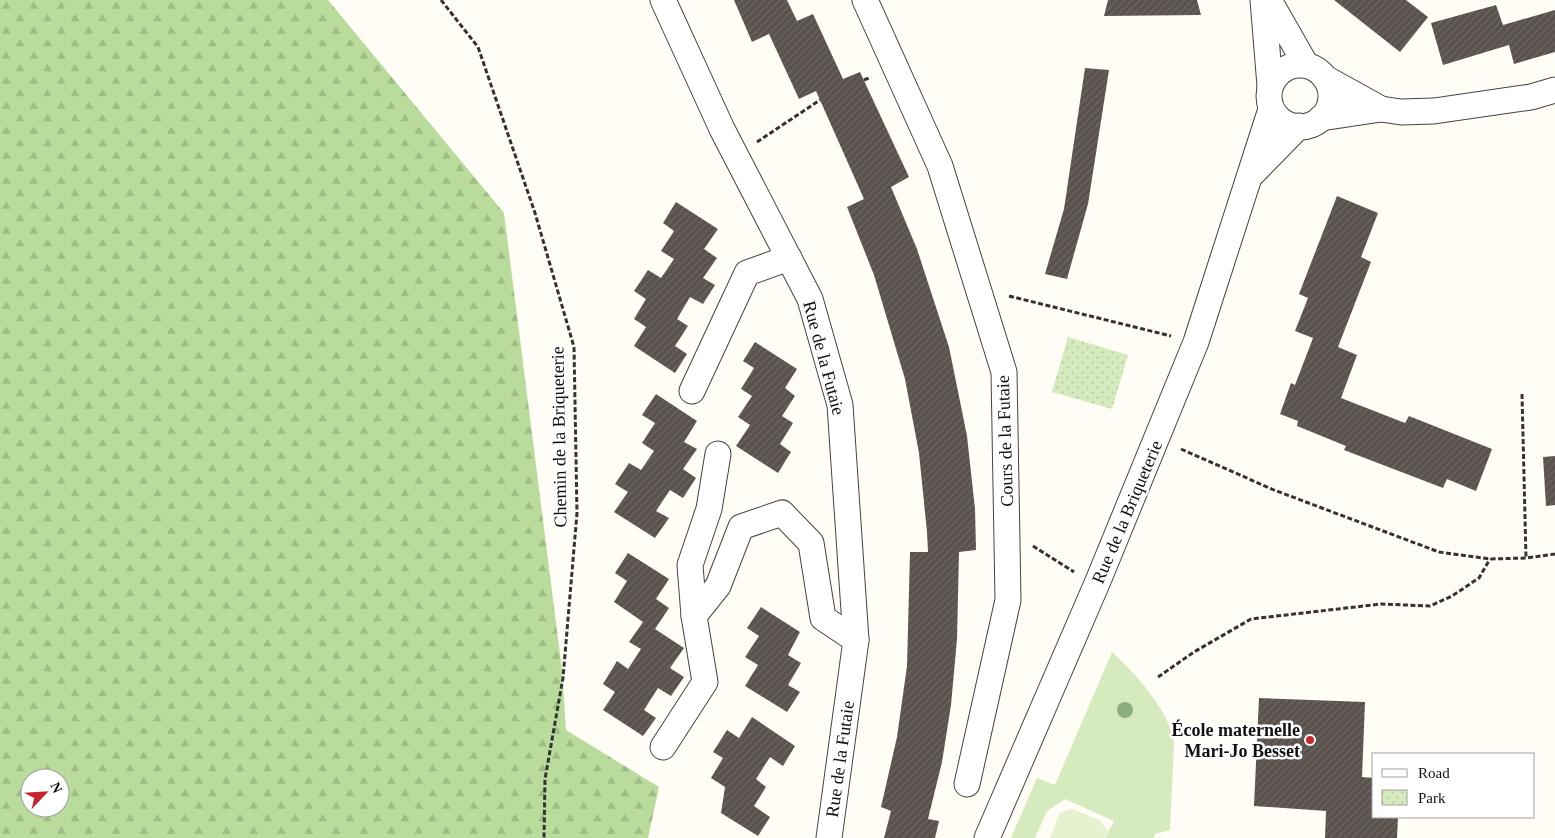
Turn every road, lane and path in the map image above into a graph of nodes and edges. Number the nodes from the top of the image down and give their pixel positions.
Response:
1 (441, 0) edge
2 (663, 0) edge
3 (865, 0) edge
4 (1263, 0) edge
5 (1269, 0) edge
6 (1315, 72) junction
7 (1555, 90) edge
8 (1271, 97) junction
9 (820, 100) dead end
10 (1381, 109) junction
11 (1310, 122) junction
12 (736, 155) junction
13 (1247, 179) junction
14 (789, 258) junction
15 (978, 289) junction
16 (1196, 342) junction
17 (692, 391) dead end
18 (1522, 394) dead end
19 (1158, 438) junction
20 (718, 454) dead end
21 (1007, 529) junction
22 (1555, 554) edge
23 (1526, 558) junction
24 (1490, 559) junction
25 (1098, 582) junction
26 (694, 616) junction
27 (856, 640) junction
28 (1158, 677) dead end
29 (663, 747) dead end
30 (967, 784) dead end
31 (544, 838) edge
32 (829, 838) edge
33 (987, 838) edge

1 - 31 path, Chemin de la Briqueterie
2 - 12 street, Rue de la Futaie
3 - 15 street, Cours de la Futaie
4 - 8 street, Rue de la Briqueterie
5 - 6 street
6 - 8 street
6 - 10 street
6 - 11 street
7 - 10 street
8 - 11 street
8 - 13 street, Rue de la Briqueterie
9 - 12 path
10 - 11 street
11 - 13 street, Rue de la Briqueterie
12 - 14 street, Rue de la Futaie
13 - 16 street, Rue de la Briqueterie
14 - 17 street
14 - 27 street, Rue de la Futaie
15 - 16 path
15 - 21 street, Cours de la Futaie
16 - 19 street, Rue de la Briqueterie
18 - 23 path
19 - 24 path
19 - 25 street, Rue de la Briqueterie
20 - 26 street
21 - 25 path
21 - 30 street, Cours de la Futaie
22 - 23 path
23 - 24 path
24 - 28 path
25 - 33 street, Rue de la Briqueterie
26 - 27 street
26 - 29 street
27 - 32 street, Rue de la Futaie

